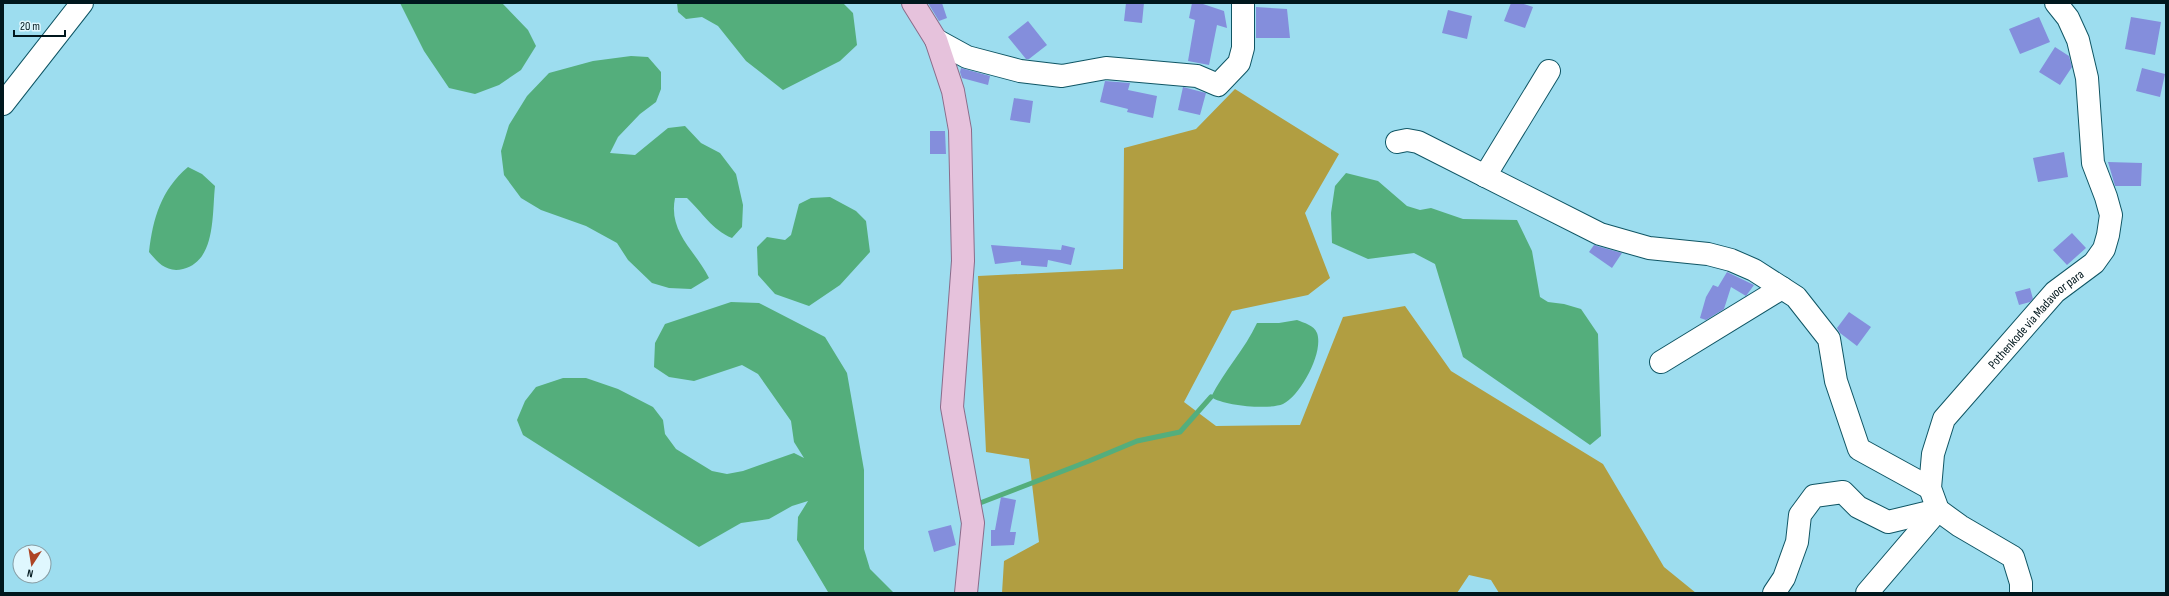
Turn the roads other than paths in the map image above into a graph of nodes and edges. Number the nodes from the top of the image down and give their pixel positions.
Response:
1 (82, 3) edge
2 (913, 3) edge
3 (1243, 3) edge
4 (2056, 3) edge
5 (936, 40) junction
6 (1549, 71) dead end
7 (3, 104) edge
8 (1397, 142) dead end
9 (1485, 176) junction
10 (1782, 288) junction
11 (1662, 362) dead end
12 (1930, 488) junction
13 (1938, 510) junction
14 (966, 593) edge
15 (1774, 593) edge
16 (1866, 593) edge
17 (2022, 593) edge

1 - 7 street
2 - 5 main road
3 - 5 street
4 - 12 street, Pothenkode via Madavoor para
5 - 14 main road
6 - 9 street
8 - 9 street
9 - 10 street
10 - 11 street
10 - 12 street
12 - 13 street, Pothenkode via Madavoor para
13 - 15 street
13 - 16 street
13 - 17 street

